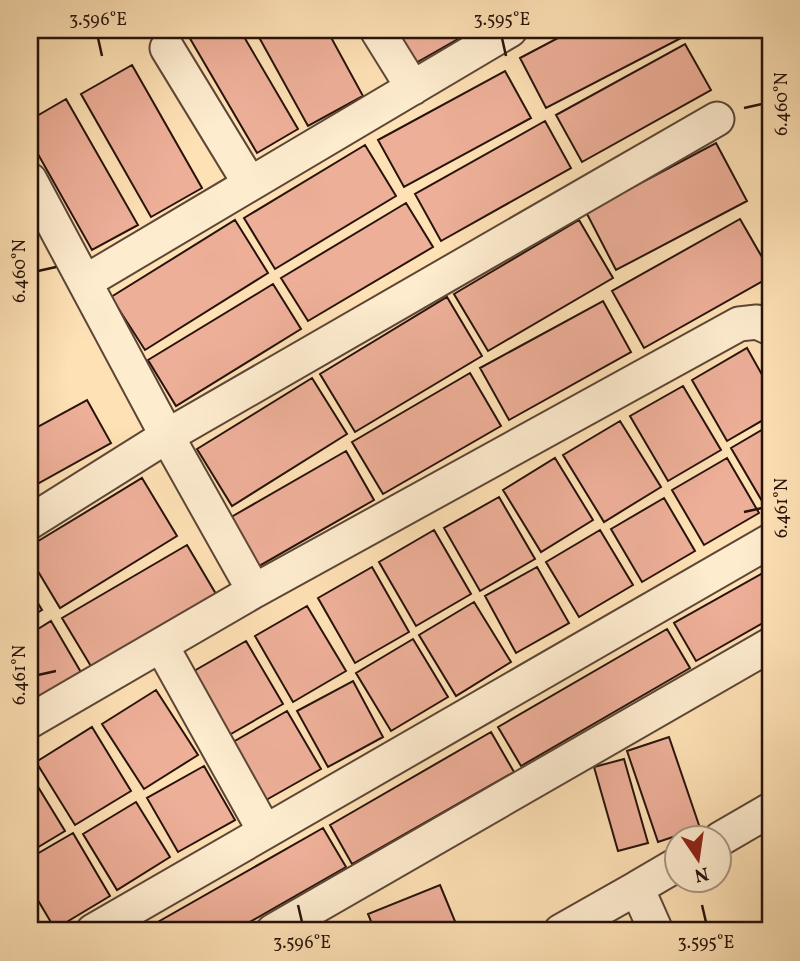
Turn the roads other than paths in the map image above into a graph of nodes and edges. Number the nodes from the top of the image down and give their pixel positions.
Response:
1 (377, 30) edge
2 (510, 30) edge
3 (167, 48) dead end
4 (413, 88) junction
5 (718, 119) dead end
6 (30, 180) edge
7 (250, 184) junction
8 (85, 282) junction
9 (770, 328) edge
10 (167, 436) junction
11 (30, 522) edge
12 (770, 541) edge
13 (254, 591) junction
14 (161, 645) junction
15 (770, 645) edge
16 (30, 721) edge
17 (770, 810) edge
18 (264, 830) junction
19 (734, 830) edge
20 (664, 872) edge
21 (637, 888) junction
22 (93, 931) edge
23 (273, 931) edge
24 (561, 931) edge
25 (656, 931) edge

1 - 4 street
2 - 4 street
3 - 7 street
4 - 7 street
5 - 10 street
6 - 8 street
7 - 8 street
8 - 10 street
9 - 13 street
10 - 11 street
10 - 13 street
12 - 18 street
13 - 14 street
14 - 16 street
14 - 18 street
15 - 23 street
17 - 19 street
18 - 22 street
20 - 21 street
21 - 24 street
21 - 25 street

